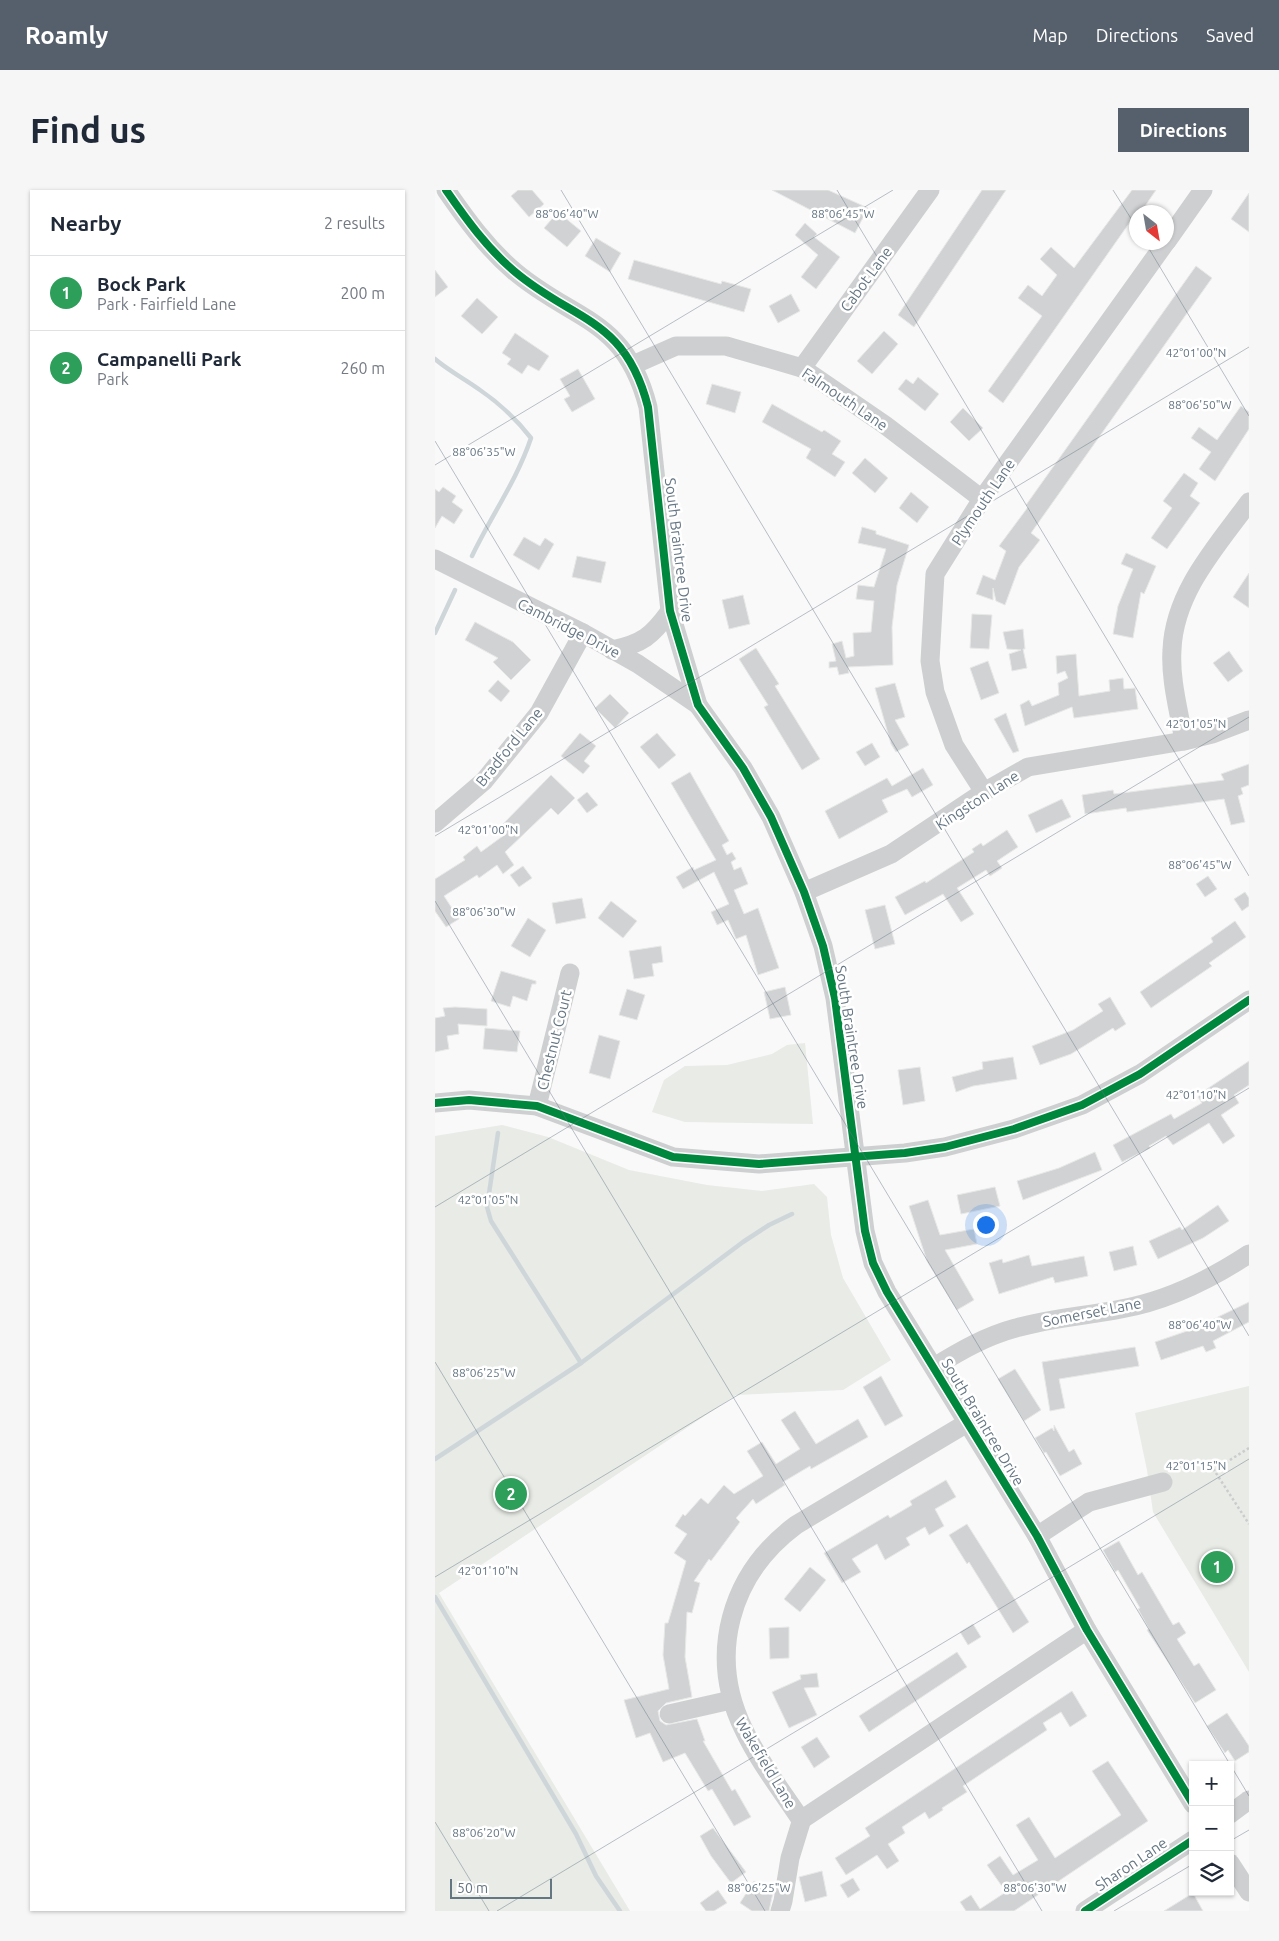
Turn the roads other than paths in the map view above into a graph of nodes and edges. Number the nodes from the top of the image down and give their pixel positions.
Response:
1 (447, 190) edge
2 (1203, 190) edge
3 (925, 191) edge
4 (1174, 231) edge
5 (1160, 250) edge
6 (633, 365) junction
7 (802, 368) junction
8 (982, 499) junction
9 (1249, 502) edge
10 (435, 559) edge
11 (670, 612) junction
12 (583, 633) junction
13 (612, 650) junction
14 (698, 706) junction
15 (1249, 720) edge
16 (1184, 741) junction
17 (984, 792) junction
18 (435, 823) edge
19 (804, 892) junction
20 (570, 973) dead end
21 (1249, 1000) edge
22 (435, 1103) edge
23 (537, 1106) junction
24 (856, 1157) junction
25 (1249, 1254) edge
26 (934, 1367) junction
27 (967, 1423) junction
28 (1163, 1482) dead end
29 (1037, 1536) junction
30 (1087, 1630) junction
31 (731, 1700) junction
32 (669, 1714) dead end
33 (1189, 1797) edge
34 (1249, 1800) edge
35 (1234, 1811) edge
36 (802, 1819) junction
37 (1189, 1843) edge
38 (1234, 1869) edge
39 (1249, 1892) edge
40 (780, 1911) edge
41 (1085, 1911) edge

1 - 6 street, South Braintree Drive
2 - 4 street, Plymouth Lane
3 - 7 street, Cabot Lane
5 - 8 street, Plymouth Lane
6 - 7 street, Falmouth Lane
6 - 11 street, South Braintree Drive
7 - 8 street, Falmouth Lane
8 - 17 street, Plymouth Lane
9 - 16 street
10 - 12 street, Cambridge Drive
11 - 13 street
11 - 14 street, South Braintree Drive
12 - 13 street, Cambridge Drive
12 - 18 street, Bradford Lane
13 - 14 street, Cambridge Drive
14 - 19 street, South Braintree Drive
15 - 16 street, Kingston Lane
16 - 17 street, Kingston Lane
17 - 19 street, Kingston Lane
19 - 24 street, South Braintree Drive
20 - 23 street, Chestnut Court
21 - 24 street
22 - 23 street
23 - 24 street
24 - 26 street, South Braintree Drive
25 - 26 street, Somerset Lane
26 - 27 street, South Braintree Drive
27 - 29 street, South Braintree Drive
27 - 31 street, Wakefield Lane
28 - 29 street
29 - 30 street, South Braintree Drive
30 - 33 street, South Braintree Drive
30 - 36 street, Wakefield Lane
31 - 32 street
31 - 36 street, Wakefield Lane
34 - 35 street
36 - 40 street
37 - 41 street, Sharon Lane
38 - 39 street

